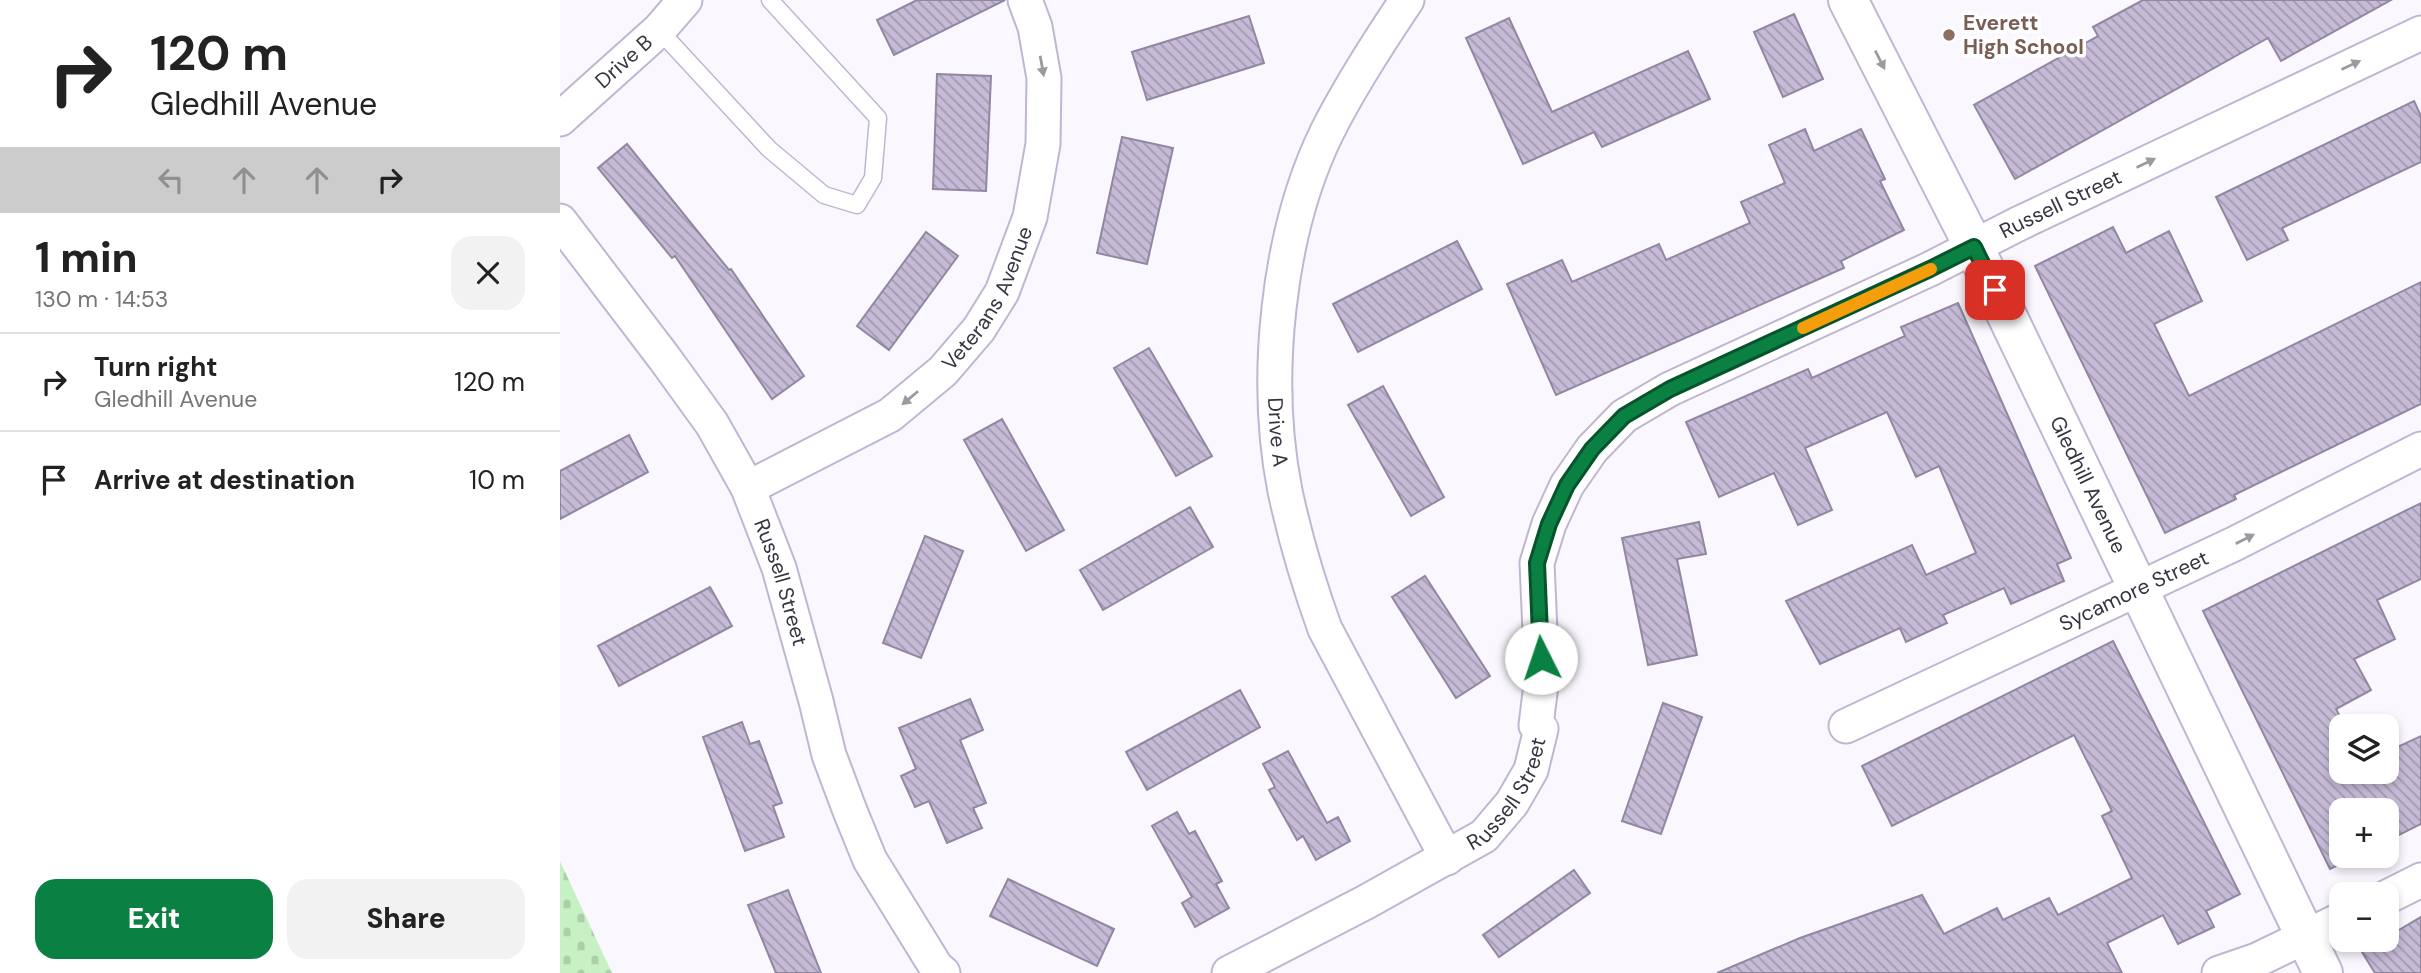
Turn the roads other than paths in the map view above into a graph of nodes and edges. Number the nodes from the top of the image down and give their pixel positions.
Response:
1 (685, 0) edge
2 (770, 0) edge
3 (1025, 0) edge
4 (1406, 0) edge
5 (1848, 0) edge
6 (659, 30) junction
7 (2421, 33) edge
8 (560, 119) edge
9 (560, 222) edge
10 (1974, 247) junction
11 (2421, 449) edge
12 (748, 488) junction
13 (2139, 589) junction
14 (1846, 726) dead end
15 (1447, 858) junction
16 (2421, 880) edge
17 (2399, 891) edge
18 (2329, 926) edge
19 (2306, 938) junction
20 (943, 973) edge
21 (1229, 973) edge
22 (2220, 973) edge
23 (2323, 973) edge

1 - 6 street, Drive B
2 - 6 lane
3 -> 12 street, Veterans Avenue
4 - 15 street, Drive A
5 -> 10 street, Gledhill Avenue
6 - 8 street, Drive B
10 -> 7 street, Russell Street
9 - 12 street, Russell Street
10 - 13 street, Gledhill Avenue
10 - 15 street, Russell Street
13 -> 11 street, Sycamore Street
12 - 20 street, Russell Street
13 - 14 street, Sycamore Street
13 - 19 street, Gledhill Avenue
15 - 21 street, Russell Street
16 - 17 street
18 - 19 street
19 - 22 street
19 - 23 street, Gledhill Avenue

